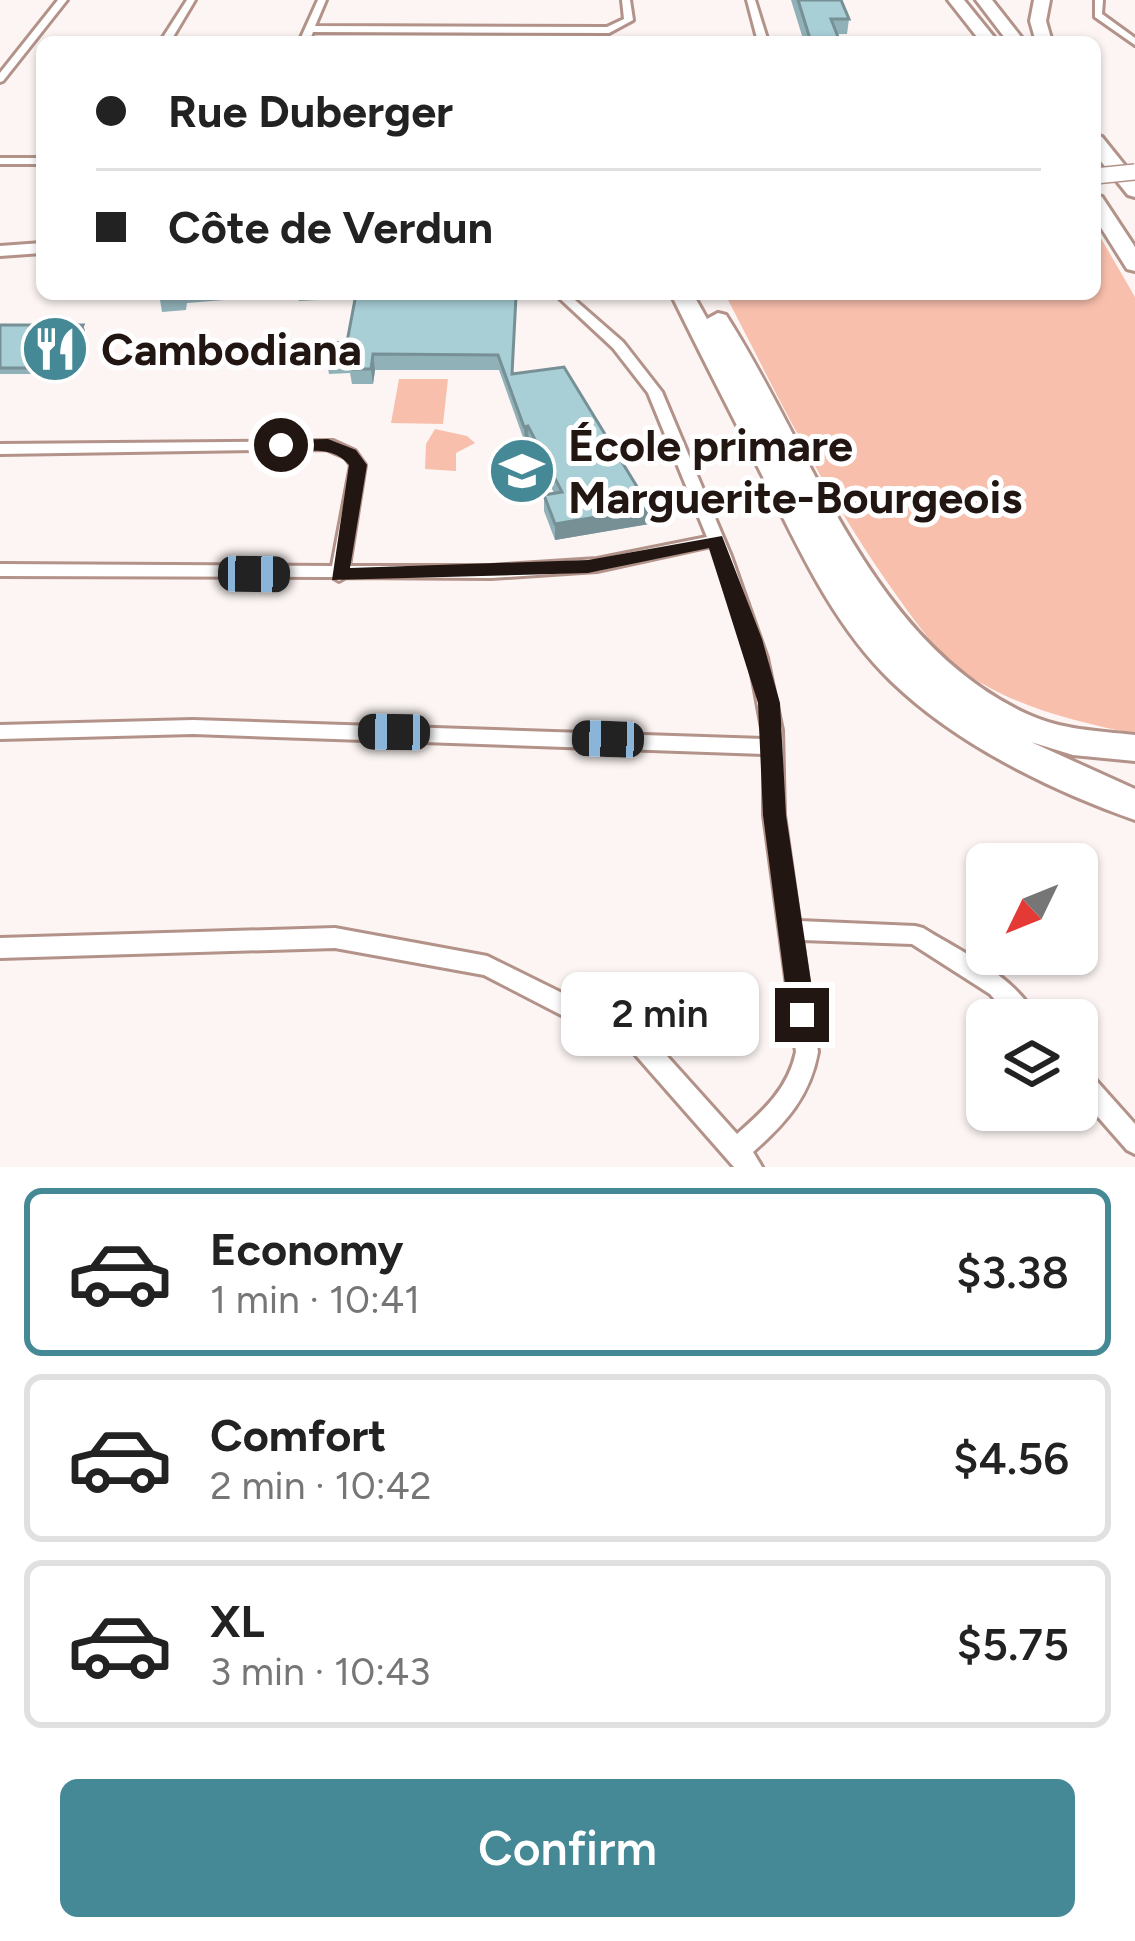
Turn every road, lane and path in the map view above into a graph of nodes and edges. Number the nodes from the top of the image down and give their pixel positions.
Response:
1 (63, 0) edge
2 (191, 0) edge
3 (322, 0) edge
4 (626, 0) edge
5 (751, 0) edge
6 (958, 0) edge
7 (984, 0) edge
8 (1042, 0) edge
9 (1099, 0) edge
10 (310, 29) junction
11 (169, 36) edge
12 (307, 36) edge
13 (761, 36) edge
14 (986, 36) edge
15 (1012, 36) edge
16 (1042, 36) edge
17 (1135, 42) edge
18 (0, 79) edge
19 (1101, 148) edge
20 (0, 161) edge
21 (36, 161) edge
22 (1135, 172) edge
23 (1101, 175) edge
24 (1135, 191) edge
25 (1101, 210) edge
26 (36, 248) edge
27 (0, 251) edge
28 (1135, 264) edge
29 (568, 300) edge
30 (685, 300) edge
31 (707, 300) edge
32 (0, 449) edge
33 (716, 540) junction
34 (0, 570) edge
35 (339, 575) junction
36 (0, 732) edge
37 (773, 747) junction
38 (1135, 748) edge
39 (1135, 805) edge
40 (792, 931) junction
41 (0, 948) edge
42 (1009, 999) edge
43 (1098, 1100) edge
44 (1135, 1142) edge
45 (743, 1159) edge

1 - 18 street
2 - 11 street
3 - 10 street
4 - 10 street
5 - 13 street
6 - 14 highway
7 - 15 highway
8 - 16 highway
9 - 17 street
10 - 12 street
19 - 24 highway
20 - 21 street
22 - 23 street, bridge
25 - 28 highway
26 - 27 street
29 - 33 street
30 - 39 highway
31 - 38 highway
32 - 35 street
33 - 35 street
33 - 37 street
34 - 35 street
36 - 37 street
37 - 40 street
40 - 42 street
40 - 45 street
41 - 45 street
43 - 44 street

